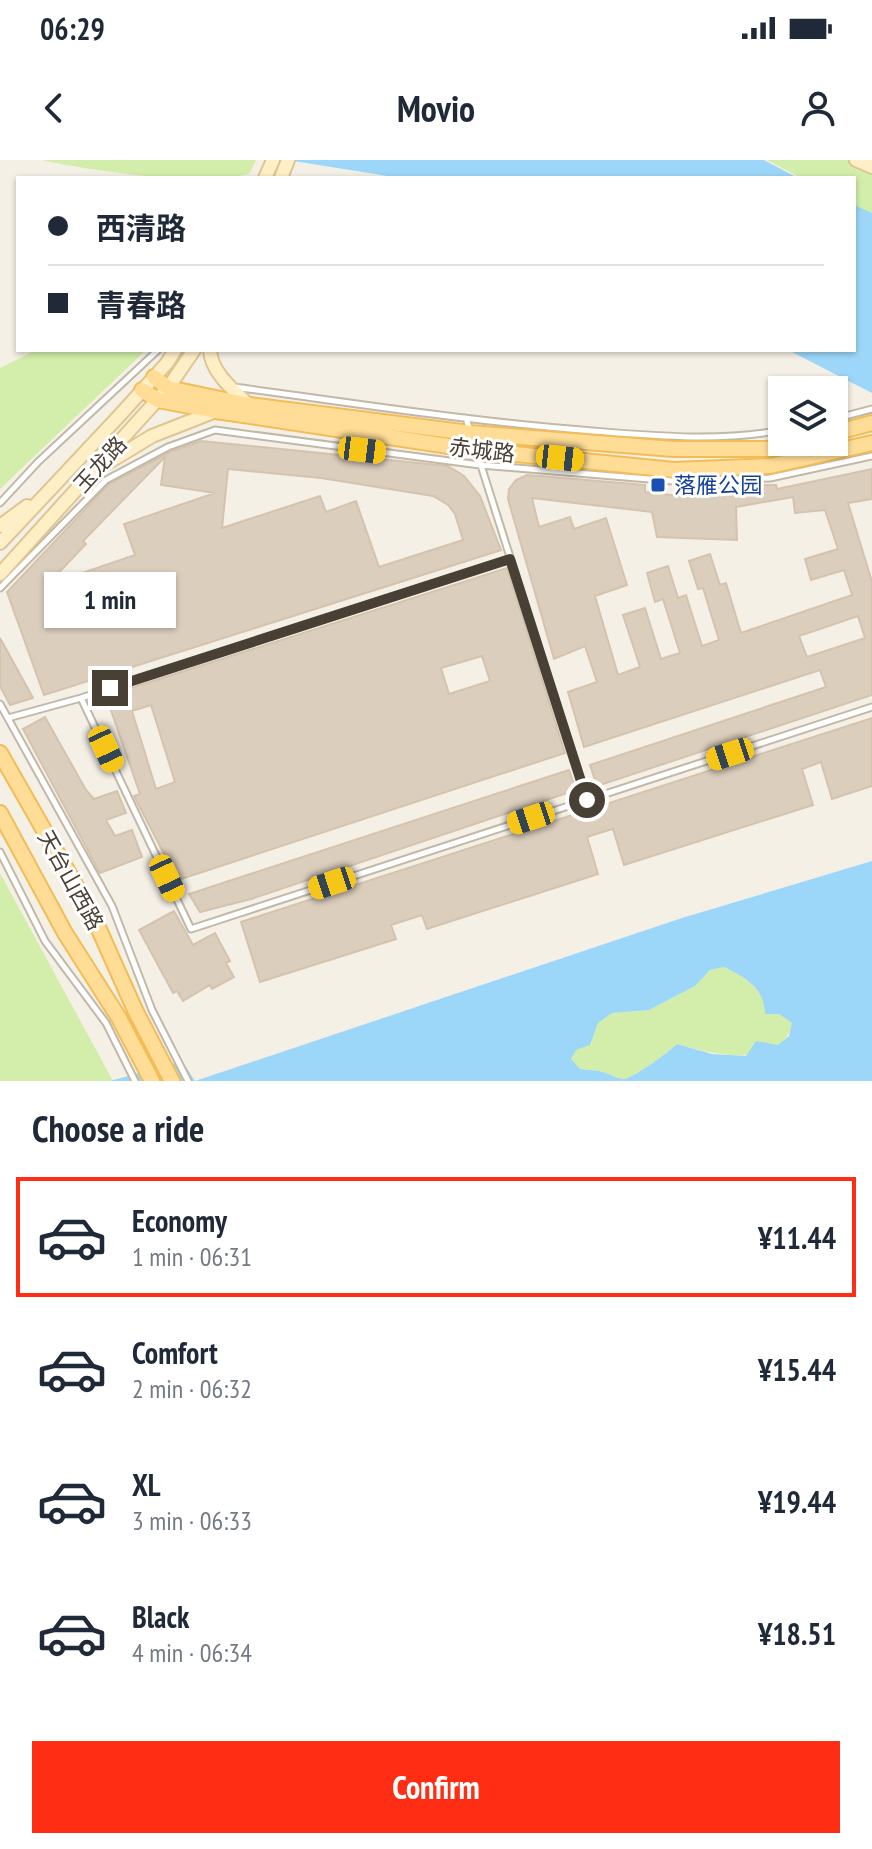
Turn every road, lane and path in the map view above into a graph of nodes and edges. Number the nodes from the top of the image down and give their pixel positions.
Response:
1 (856, 160) edge
2 (872, 167) edge
3 (156, 352) edge
4 (173, 352) edge
5 (193, 352) edge
6 (210, 352) edge
7 (154, 377) junction
8 (229, 387) junction
9 (142, 390) junction
10 (163, 394) junction
11 (249, 405) junction
12 (872, 409) edge
13 (216, 411) junction
14 (860, 422) edge
15 (468, 426) junction
16 (768, 432) edge
17 (872, 441) edge
18 (768, 449) edge
19 (475, 450) junction
20 (872, 456) edge
21 (480, 465) junction
22 (96, 469) junction
23 (55, 484) junction
24 (0, 503) edge
25 (0, 526) edge
26 (0, 543) edge
27 (510, 559) junction
28 (0, 574) edge
29 (0, 588) edge
30 (81, 698) junction
31 (0, 704) edge
32 (872, 707) edge
33 (8, 718) junction
34 (0, 753) edge
35 (587, 800) junction
36 (0, 813) edge
37 (0, 852) edge
38 (112, 1020) junction
39 (135, 1081) edge
40 (152, 1081) edge
41 (172, 1081) edge
42 (188, 1081) edge

1 - 2 main road
3 - 24 lane
4 - 7 main road, 玉龙路
5 - 10 main road, 玉龙路
6 - 8 main road
7 - 9 main road, 玉龙路
7 - 10 main road, 赤城路
8 - 11 main road
8 - 15 lane
9 - 10 main road, 赤城路
9 - 23 main road, 玉龙路
10 - 11 main road, 赤城路
10 - 13 main road, 赤城路
10 - 22 main road, 玉龙路
11 - 15 main road, 赤城路
12 - 14 lane
13 - 19 main road, 赤城路
13 - 22 main road
14 - 17 lane
15 - 16 lane
15 - 18 main road, 赤城路
15 - 19 lane
17 - 19 main road, 赤城路
19 - 21 lane
20 - 21 lane
21 - 27 lane
21 - 29 lane
22 - 28 main road, 玉龙路
23 - 25 main road
23 - 26 main road, 玉龙路
27 - 30 lane
27 - 35 lane
30 - 33 lane
30 - 35 lane
31 - 33 lane
32 - 35 lane
33 - 42 lane
34 - 41 main road, 天台山西路
36 - 38 main road, 天台山西路
37 - 38 lane
38 - 39 lane
38 - 40 main road, 天台山西路

